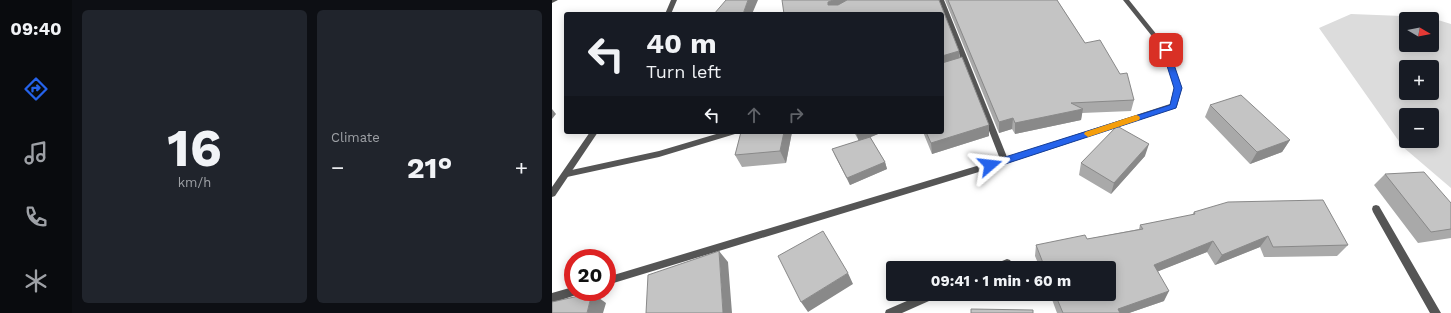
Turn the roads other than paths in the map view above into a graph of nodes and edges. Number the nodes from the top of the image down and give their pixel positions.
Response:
1 (674, 0) edge
2 (941, 0) edge
3 (1126, 0) edge
4 (669, 12) edge
5 (593, 134) edge
6 (725, 134) edge
7 (1005, 161) junction
8 (567, 174) junction
9 (552, 194) edge
10 (1376, 209) dead end
11 (616, 278) edge
12 (564, 295) edge
13 (552, 298) edge
14 (918, 301) edge
15 (890, 313) edge
16 (1436, 313) edge

1 - 4 street
2 - 7 street
3 - 7 street
5 - 8 street
6 - 8 street
7 - 11 street
8 - 9 street
10 - 16 street
12 - 13 street
14 - 15 street

